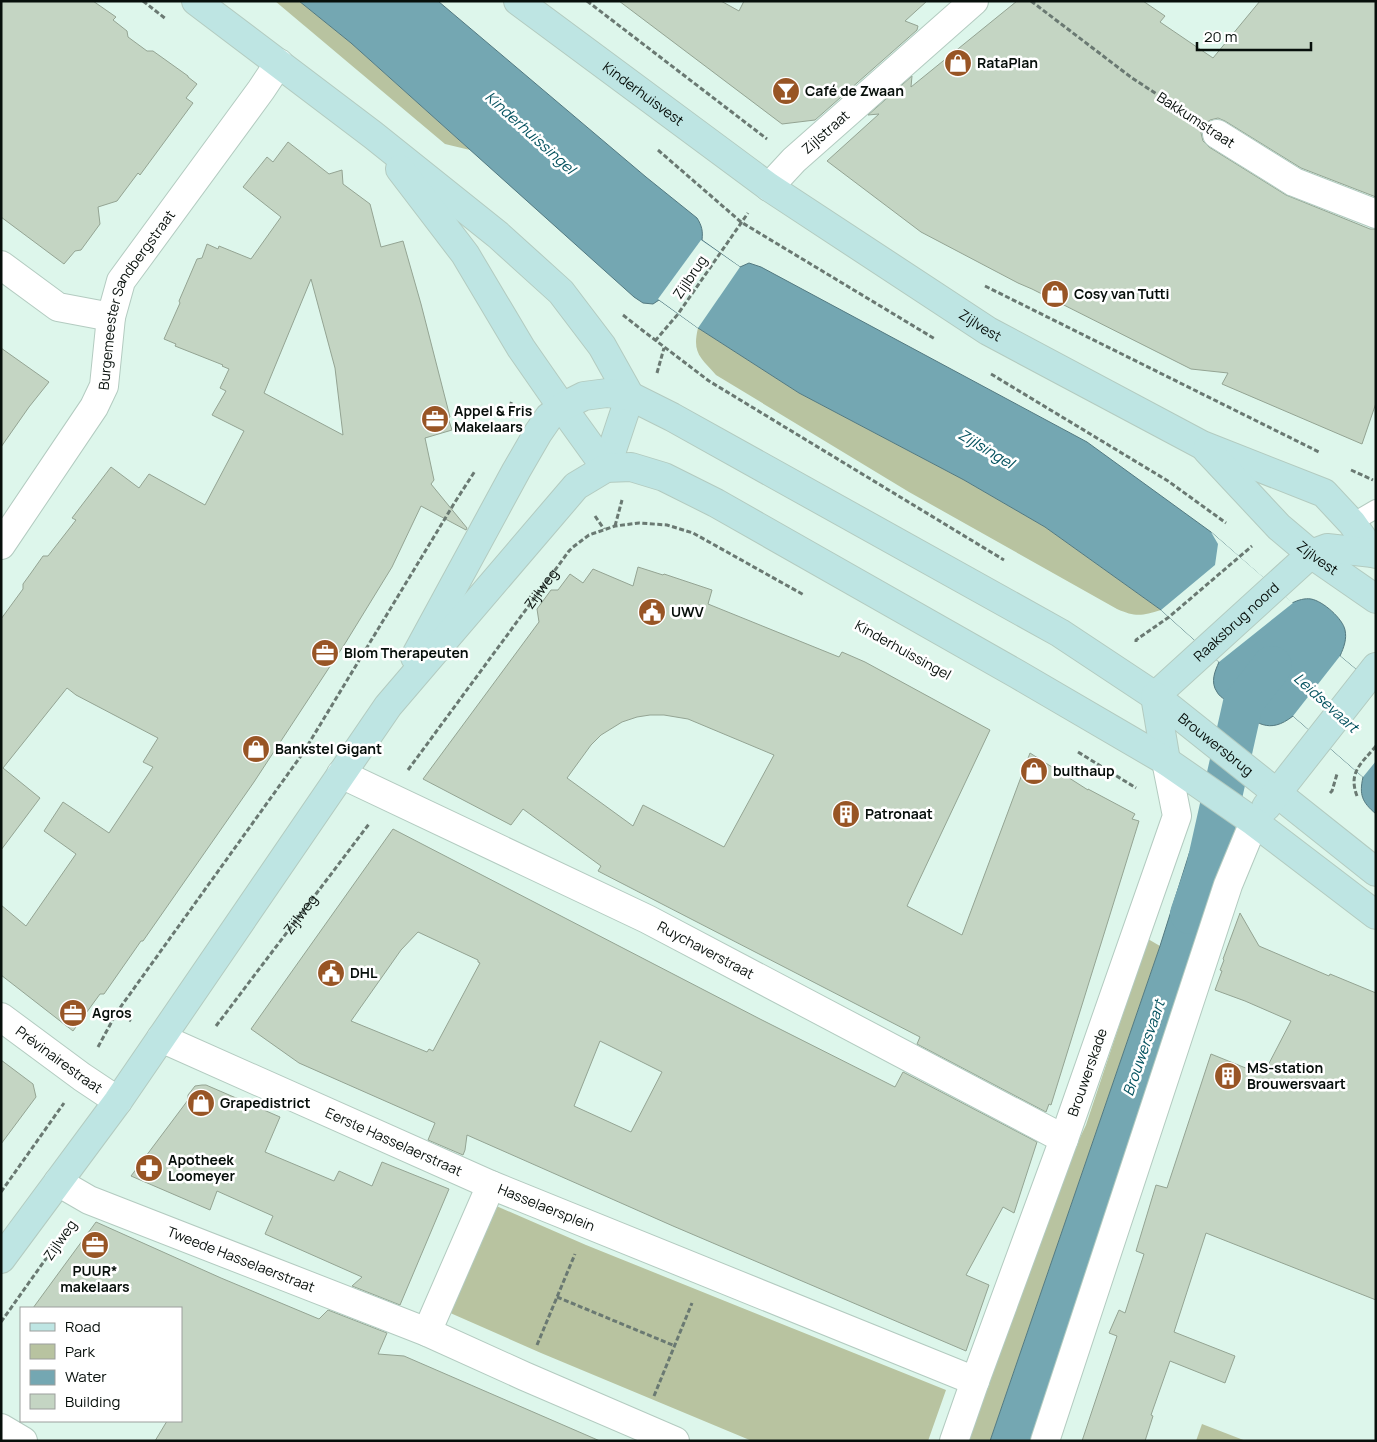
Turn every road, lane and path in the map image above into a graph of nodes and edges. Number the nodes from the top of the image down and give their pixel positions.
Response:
1 (143, 1) edge
2 (196, 1) edge
3 (518, 1) edge
4 (587, 1) edge
5 (974, 1) edge
6 (1031, 1) edge
7 (166, 19) dead end
8 (279, 63) junction
9 (1217, 134) joint
10 (373, 135) junction
11 (794, 160) junction
12 (768, 187) junction
13 (1376, 214) edge
14 (741, 222) dead end
15 (1, 265) edge
16 (977, 282) dead end
17 (111, 317) junction
18 (642, 330) dead end
19 (655, 341) junction
20 (511, 393) dead end
21 (630, 396) junction
22 (562, 408) junction
23 (507, 416) dead end
24 (1202, 445) junction
25 (1323, 454) dead end
26 (479, 464) dead end
27 (1345, 466) dead end
28 (606, 468) junction
29 (1376, 481) edge
30 (1376, 509) edge
31 (1352, 523) junction
32 (1258, 541) dead end
33 (1, 545) edge
34 (1375, 558) edge
35 (1005, 561) dead end
36 (1303, 562) junction
37 (804, 595) dead end
38 (1376, 599) edge
39 (1128, 635) dead end
40 (1136, 640) junction
41 (1371, 672) edge
42 (1178, 675) junction
43 (1155, 696) junction
44 (388, 706) junction
45 (1376, 746) edge
46 (1073, 749) dead end
47 (1166, 761) junction
48 (1340, 768) dead end
49 (341, 774) junction
50 (1332, 791) dead end
51 (1276, 793) junction
52 (1357, 796) dead end
53 (389, 797) junction
54 (1244, 815) junction
55 (1177, 816) junction
56 (1376, 872) edge
57 (1376, 915) edge
58 (1, 1017) edge
59 (161, 1038) junction
60 (195, 1054) junction
61 (82, 1077) junction
62 (118, 1100) junction
63 (1064, 1139) junction
64 (58, 1182) junction
65 (491, 1185) junction
66 (1, 1192) edge
67 (587, 1224) junction
68 (56, 1246) dead end
69 (1, 1259) edge
70 (705, 1272) junction
71 (557, 1297) junction
72 (1, 1322) edge
73 (427, 1332) junction
74 (675, 1346) junction
75 (524, 1376) junction
76 (974, 1381) junction
77 (641, 1427) junction
78 (1, 1428) edge
79 (23, 1441) edge
80 (675, 1441) edge
81 (954, 1441) edge
82 (1045, 1441) edge

1 - 7 path
2 - 8 main road
3 - 12 main road, Kinderhuisvest
4 - 11 path
5 - 11 street, Zijlstraat
6 - 9 path, Bakkumstraat
8 - 10 main road
8 - 17 street, Burgemeester Sandbergstraat
9 - 13 street, Bakkumstraat
10 - 21 main road
10 - 22 main road
11 - 12 street, Zijlstraat
12 - 24 main road, Zijlvest
14 - 19 path, Zijlbrug
15 - 17 street
16 - 25 path
17 - 33 street, Burgemeester Sandbergstraat
18 - 19 path
19 - 35 path
20 - 23 path
21 - 22 main road
21 - 28 main road
21 - 43 main road
22 - 28 main road
22 - 44 main road
24 - 31 main road, Zijlvest
24 - 36 main road, Zijlvest
26 - 61 path
27 - 29 path
28 - 44 main road
28 - 47 main road
30 - 31 lane
31 - 34 main road, Zijlvest
32 - 40 path
34 - 36 main road
36 - 38 main road, Zijlvest
36 - 42 main road, Raaksbrug noord
37 - 53 path, Zijlweg
39 - 40 path
40 - 42 path
41 - 51 main road
42 - 43 main road, Raaksbrug noord
43 - 47 main road
43 - 51 main road, Brouwersbrug
44 - 49 main road
45 - 52 path
46 - 55 path
47 - 54 main road
47 - 55 street
48 - 50 path
49 - 53 street, Ruychaverstraat
49 - 59 main road
51 - 54 main road
51 - 56 main road
53 - 60 path, Zijlweg
53 - 63 street, Ruychaverstraat
54 - 57 main road
54 - 82 street
55 - 63 street, Brouwerskade
58 - 61 street, Prévinairestraat
59 - 60 street, Eerste Hasselaerstraat
59 - 62 main road
60 - 65 street, Eerste Hasselaerstraat
61 - 62 street, Prévinairestraat
61 - 66 path
62 - 64 main road
63 - 76 street, Brouwerskade
64 - 69 main road
64 - 73 street, Tweede Hasselaerstraat
65 - 67 street, Hasselaersplein
65 - 73 street, Hasselaersplein
67 - 70 street, Hasselaersplein
67 - 71 path
68 - 72 path, Zijlweg
70 - 74 path
70 - 76 street, Hasselaersplein
71 - 74 path
71 - 75 path
73 - 75 street
74 - 77 path
75 - 77 street
76 - 81 street, Brouwerskade
77 - 80 street
78 - 79 street

